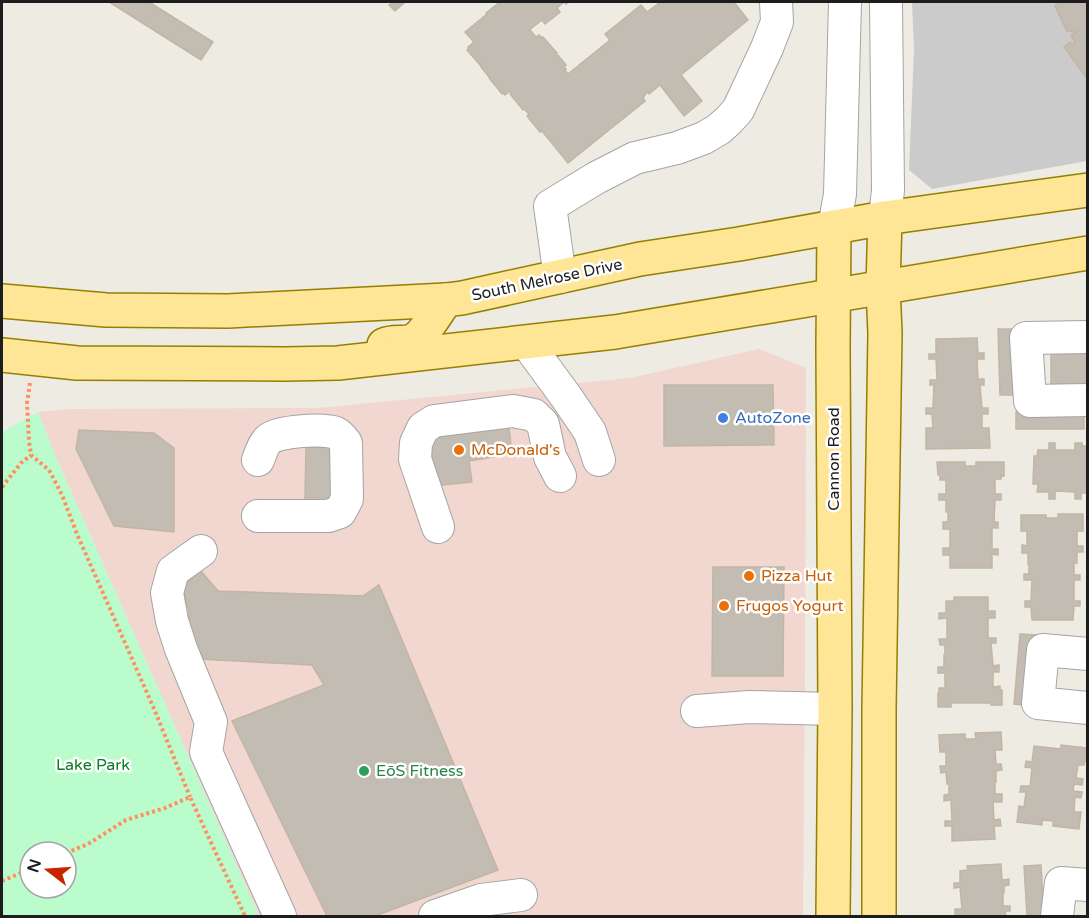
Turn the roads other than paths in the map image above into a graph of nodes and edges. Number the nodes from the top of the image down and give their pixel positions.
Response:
1 (776, 2) edge
2 (845, 2) edge
3 (886, 2) edge
4 (1088, 190) edge
5 (885, 218) junction
6 (834, 227) junction
7 (1088, 253) edge
8 (560, 277) junction
9 (883, 287) junction
10 (833, 295) junction
11 (446, 300) junction
12 (2, 301) edge
13 (1088, 338) edge
14 (526, 342) junction
15 (2, 355) edge
16 (376, 359) junction
17 (1088, 400) edge
18 (258, 460) dead end
19 (599, 460) dead end
20 (560, 476) dead end
21 (258, 516) dead end
22 (438, 527) dead end
23 (201, 551) dead end
24 (1088, 654) edge
25 (1088, 708) edge
26 (835, 709) junction
27 (879, 709) junction
28 (697, 711) dead end
29 (1088, 885) edge
30 (521, 895) dead end
31 (280, 916) edge
32 (435, 916) edge
33 (833, 916) edge
34 (879, 916) edge
35 (1057, 916) edge

1 - 8 street
2 - 6 street, Cannon Road
3 - 5 street
4 - 5 main road, South Melrose Drive
5 - 6 main road, South Melrose Drive
5 - 9 main road
6 - 8 main road, South Melrose Drive
6 - 10 main road, Cannon Road
7 - 9 main road
8 - 11 main road, South Melrose Drive
9 - 10 main road
9 - 27 main road
10 - 14 main road
10 - 26 main road, Cannon Road
11 - 12 main road, South Melrose Drive
11 - 16 main road
13 - 17 street
14 - 16 main road
14 - 19 street
15 - 16 main road
18 - 21 street
20 - 22 street
23 - 31 street
24 - 25 street
26 - 27 main road
26 - 28 street
26 - 33 main road, Cannon Road
27 - 34 main road
29 - 35 street
30 - 32 street

